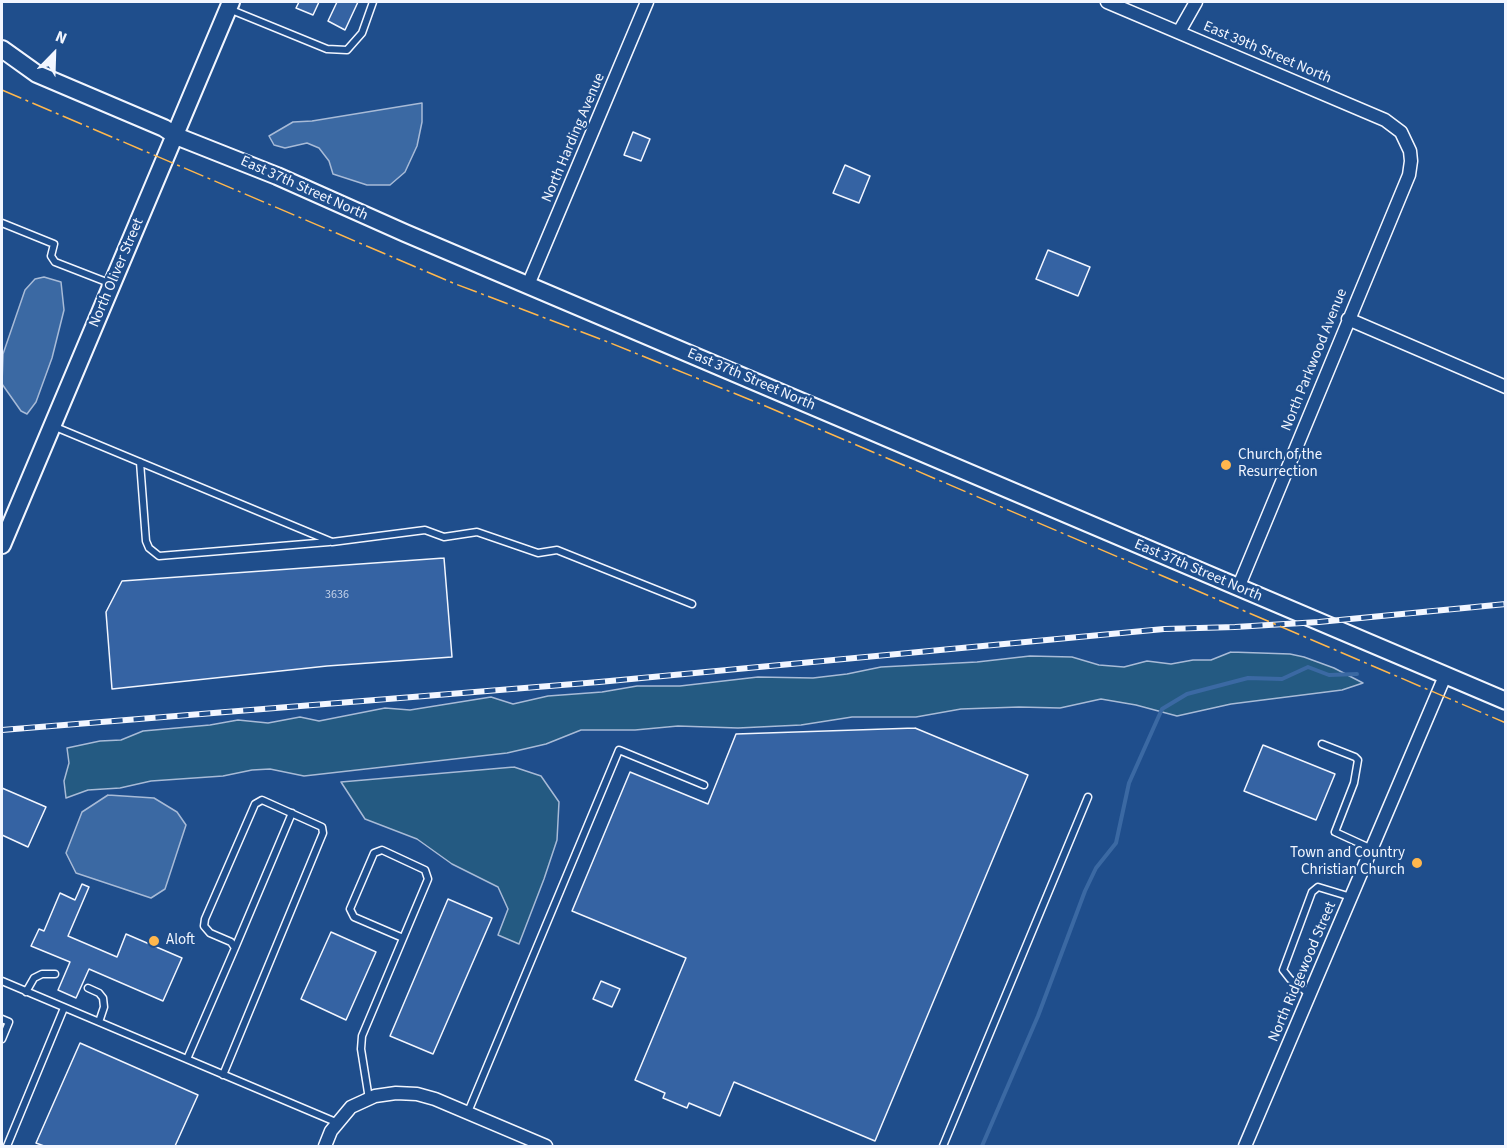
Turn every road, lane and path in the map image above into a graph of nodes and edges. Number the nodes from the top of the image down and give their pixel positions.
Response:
1 (373, 2) edge
2 (647, 2) edge
3 (1107, 2) edge
4 (1197, 2) edge
5 (230, 5) edge
6 (1179, 32) junction
7 (2, 49) edge
8 (176, 136) junction
9 (1407, 142) joint
10 (2, 222) edge
11 (112, 284) junction
12 (528, 285) junction
13 (1348, 320) junction
14 (1506, 387) edge
15 (52, 426) junction
16 (140, 462) junction
17 (332, 542) junction
18 (2, 544) edge
19 (1238, 588) junction
20 (692, 604) dead end
21 (1445, 676) junction
22 (1506, 701) edge
23 (1322, 744) dead end
24 (704, 785) dead end
25 (1088, 797) dead end
26 (292, 813) junction
27 (1372, 849) junction
28 (1351, 897) junction
29 (403, 938) junction
30 (235, 948) junction
31 (55, 974) dead end
32 (2, 981) edge
33 (88, 988) dead end
34 (26, 992) junction
35 (1310, 995) junction
36 (64, 1008) junction
37 (2, 1019) edge
38 (99, 1022) junction
39 (2, 1040) edge
40 (187, 1059) junction
41 (223, 1074) junction
42 (372, 1098) junction
43 (468, 1113) junction
44 (338, 1123) junction
45 (7, 1146) edge
46 (325, 1146) edge
47 (546, 1146) edge
48 (943, 1146) edge
49 (1245, 1146) edge

1 - 5 lane
2 - 12 street, North Harding Avenue
3 - 6 street, East 39th Street North
4 - 6 street
5 - 8 main road, North Oliver Street
6 - 9 street, East 39th Street North
7 - 8 main road, East 37th Street North
8 - 11 main road, North Oliver Street
8 - 12 main road, East 37th Street North
9 - 13 street, North Parkwood Avenue
10 - 11 lane
11 - 15 main road, North Oliver Street
12 - 19 main road, East 37th Street North
13 - 14 street
13 - 19 street, North Parkwood Avenue
15 - 16 lane
15 - 18 main road, North Oliver Street
16 - 17 lane
16 - 17 lane
17 - 20 lane
19 - 21 main road, East 37th Street North
21 - 22 main road, East 37th Street North
21 - 27 street, North Ridgewood Street
23 - 27 lane
24 - 43 lane
25 - 48 lane
26 - 30 lane
26 - 30 lane
26 - 41 lane
27 - 28 street, North Ridgewood Street
28 - 35 street, North Ridgewood Street
28 - 35 lane
29 - 29 lane
29 - 42 lane
30 - 40 lane
31 - 34 lane
32 - 34 lane
33 - 38 lane
34 - 36 lane
35 - 49 street, North Ridgewood Street
36 - 38 lane
36 - 45 lane
37 - 39 lane
38 - 40 lane
40 - 41 lane
41 - 44 lane
42 - 43 street
42 - 44 street
43 - 47 street
44 - 46 street

